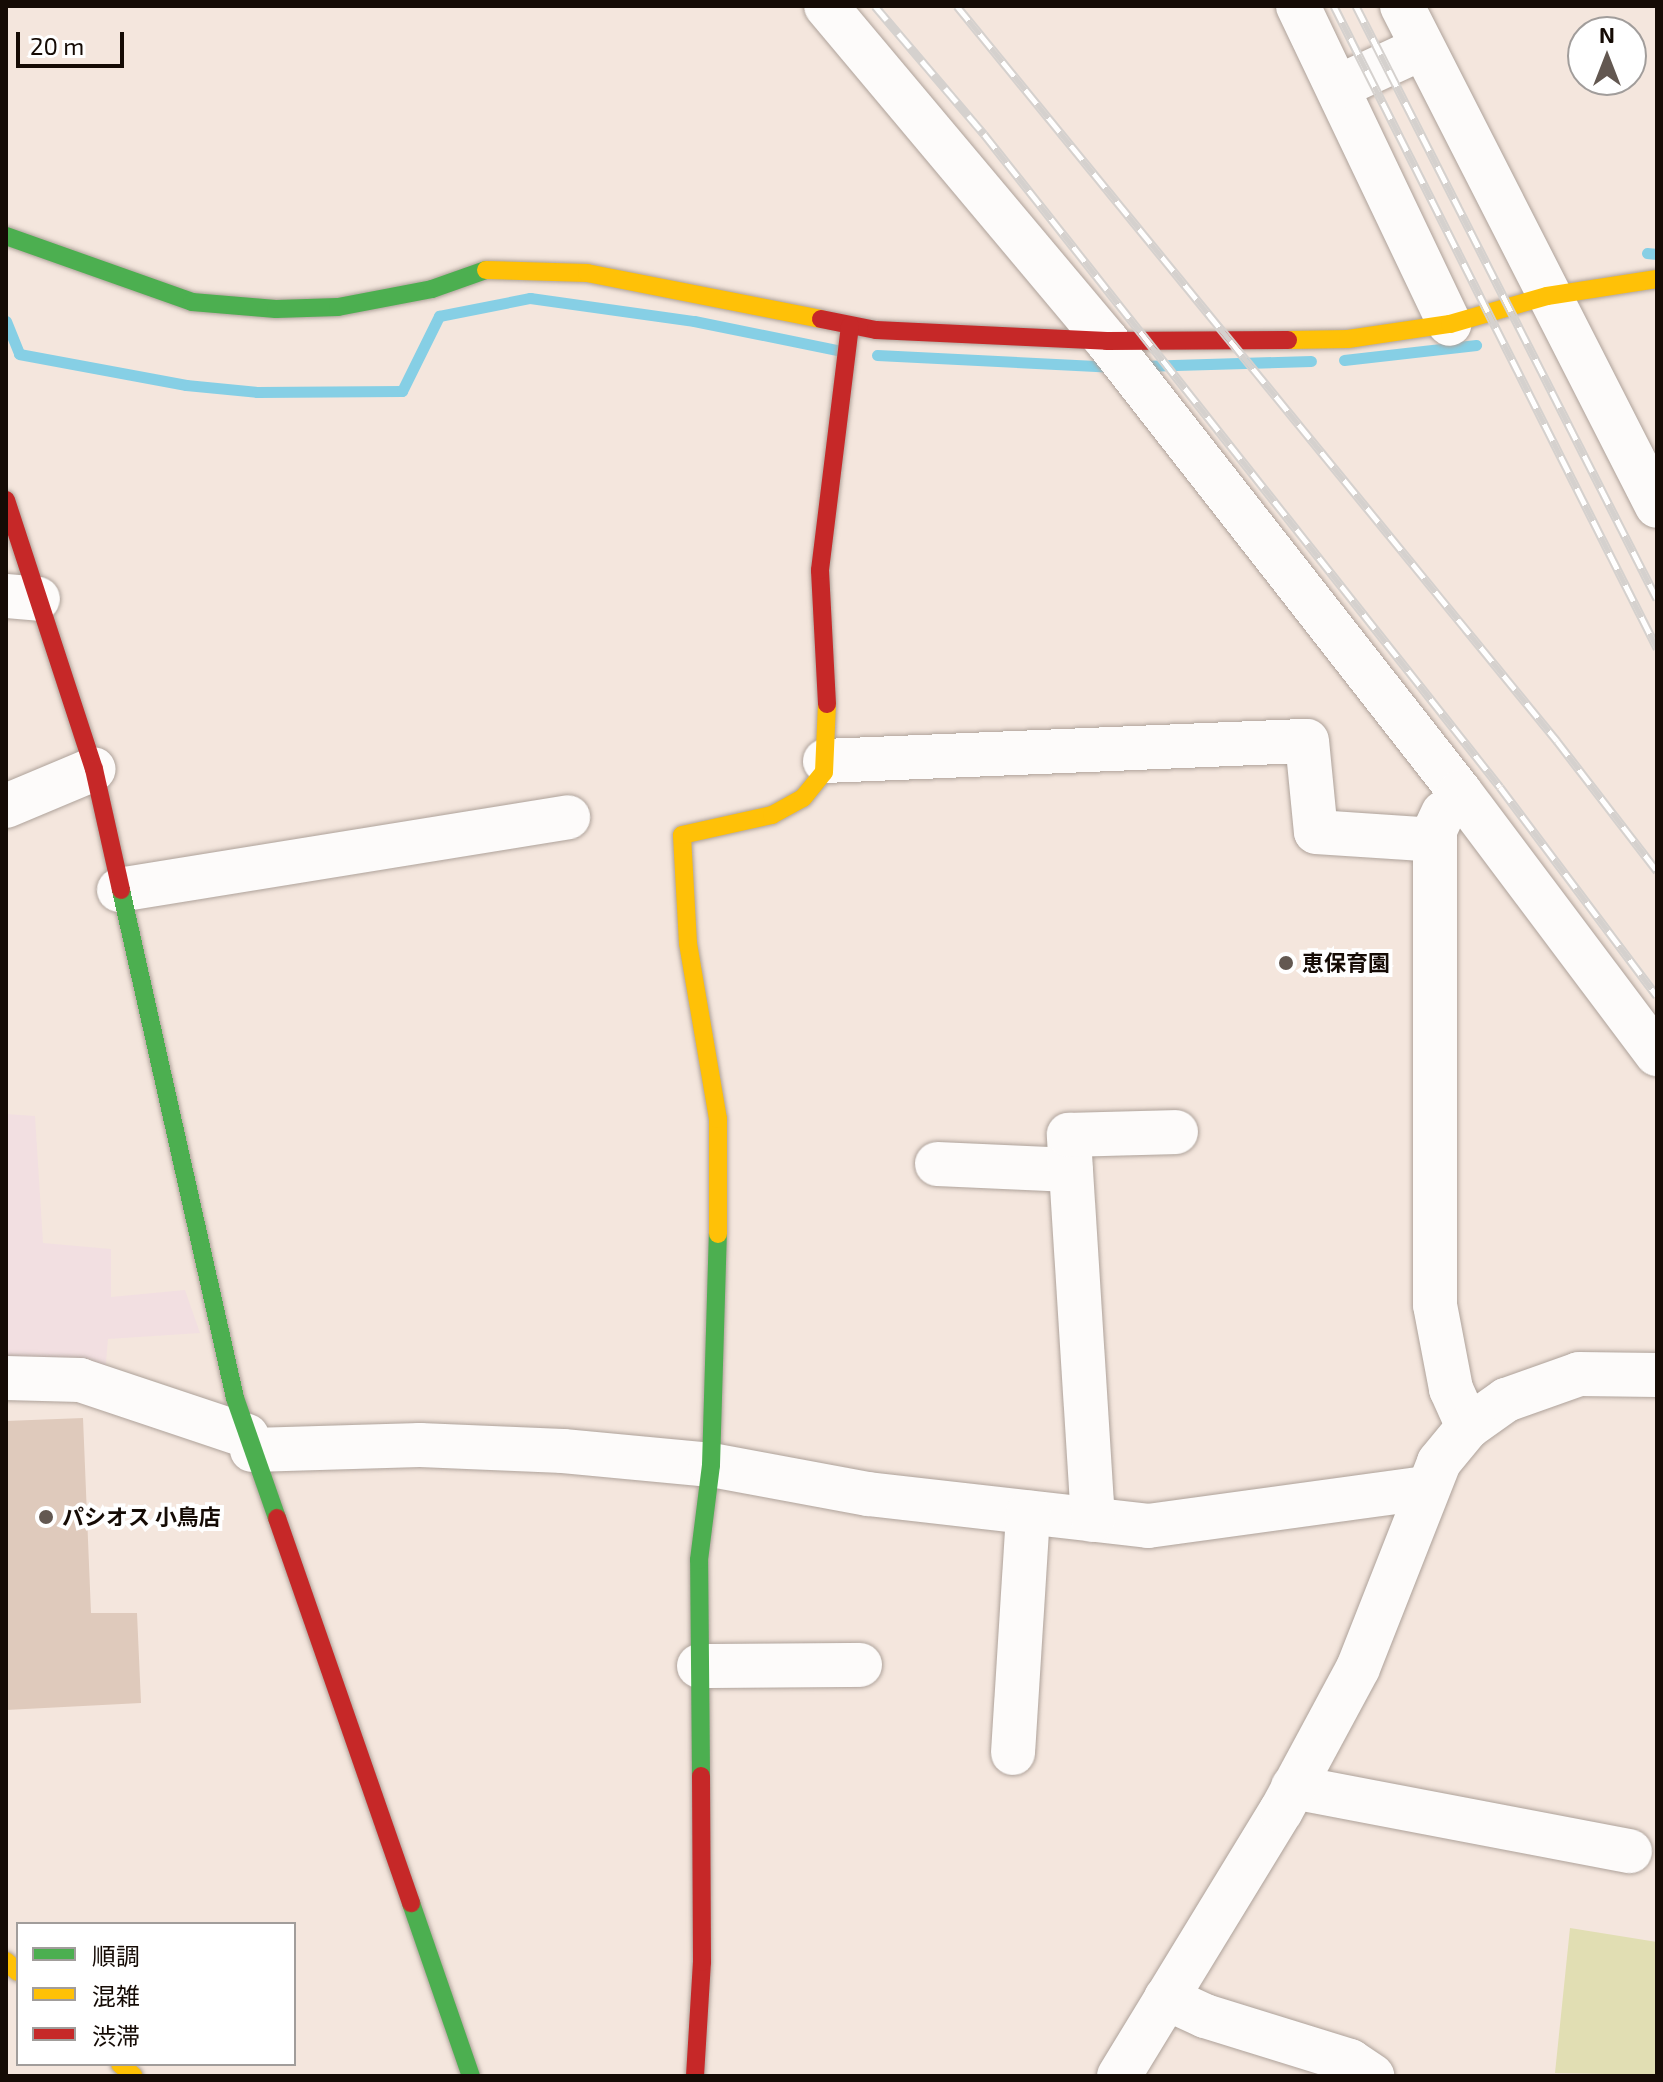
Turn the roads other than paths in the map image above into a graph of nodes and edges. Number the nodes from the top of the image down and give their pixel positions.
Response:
1 (826, 6) edge
2 (1298, 6) edge
3 (1402, 6) edge
4 (1422, 48) junction
5 (1338, 87) junction
6 (6, 236) edge
7 (1657, 279) edge
8 (1547, 296) junction
9 (1450, 324) junction
10 (850, 326) junction
11 (1107, 341) junction
12 (6, 500) edge
13 (1657, 506) edge
14 (22, 597) edge
15 (825, 761) junction
16 (94, 769) junction
17 (1455, 785) junction
18 (6, 806) edge
19 (568, 817) dead end
20 (1435, 840) junction
21 (119, 890) junction
22 (1657, 1054) edge
23 (1176, 1132) dead end
24 (937, 1164) dead end
25 (1071, 1170) junction
26 (1657, 1375) edge
27 (6, 1378) edge
28 (1468, 1427) junction
29 (250, 1443) junction
30 (711, 1465) junction
31 (1425, 1488) junction
32 (1028, 1512) junction
33 (1093, 1520) junction
34 (860, 1665) dead end
35 (699, 1666) junction
36 (1013, 1753) dead end
37 (1293, 1787) junction
38 (1630, 1851) dead end
39 (1166, 1998) junction
40 (471, 2076) edge
41 (695, 2076) edge
42 (1119, 2076) edge
43 (1372, 2076) edge

1 - 11 street
2 - 5 street
3 - 4 street
4 - 5 street
4 - 8 street
5 - 9 street
6 - 10 street
7 - 8 street
8 - 9 street
8 - 13 street
9 - 11 street
10 - 11 street
10 - 15 street
11 - 17 street
12 - 14 street
14 - 16 street
15 - 20 street
15 - 30 street
16 - 18 street
16 - 21 street
17 - 20 street
17 - 22 street
19 - 21 street
20 - 28 street
21 - 29 street
23 - 25 street
24 - 25 street
25 - 33 street
26 - 28 street
27 - 29 street
28 - 31 street
29 - 30 street
29 - 40 street
30 - 32 street
30 - 35 street
31 - 33 street
31 - 37 street
32 - 33 street
32 - 36 street
34 - 35 street
35 - 41 street
37 - 38 street
37 - 39 street
39 - 42 street
39 - 43 street

